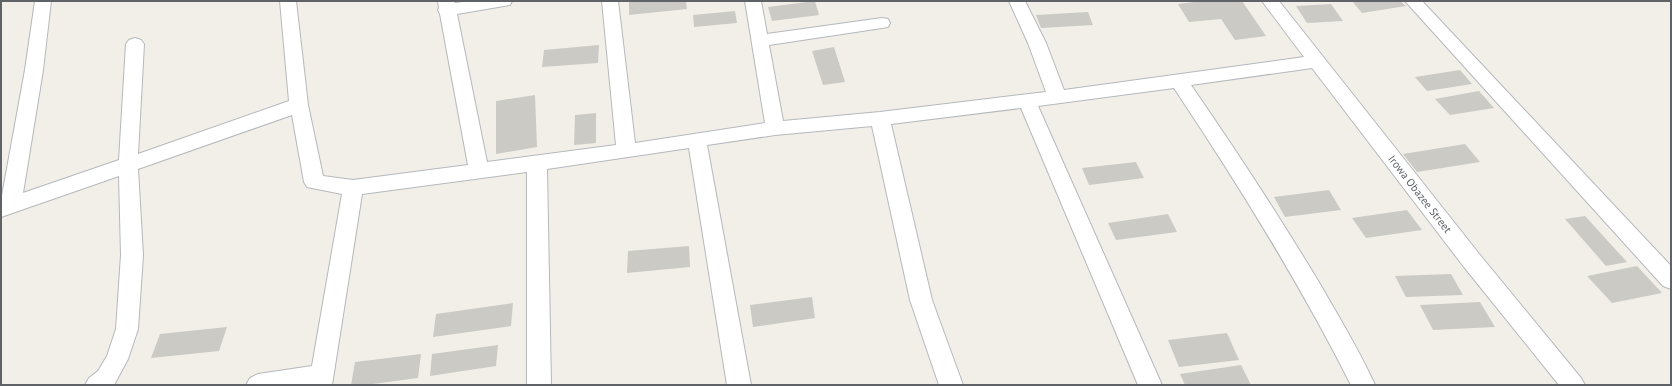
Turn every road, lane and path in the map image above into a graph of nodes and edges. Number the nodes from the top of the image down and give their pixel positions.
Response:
1 (43, 1) edge
2 (288, 1) edge
3 (504, 1) edge
4 (610, 1) edge
5 (753, 1) edge
6 (1017, 1) edge
7 (1270, 1) edge
8 (1414, 1) edge
9 (446, 6) edge
10 (882, 23) dead end
11 (761, 41) junction
12 (134, 44) dead end
13 (1317, 61) junction
14 (1180, 82) junction
15 (1057, 97) junction
16 (1027, 100) junction
17 (299, 105) junction
18 (880, 119) junction
19 (775, 128) junction
20 (697, 140) junction
21 (626, 151) junction
22 (537, 162) junction
23 (128, 164) junction
24 (478, 170) junction
25 (353, 188) junction
26 (6, 207) edge
27 (1671, 280) edge
28 (321, 380) edge
29 (97, 385) edge
30 (258, 385) edge
31 (539, 385) edge
32 (739, 385) edge
33 (951, 385) edge
34 (1150, 385) edge
35 (1363, 385) edge
36 (1573, 385) edge

1 - 26 street
2 - 17 street
3 - 9 street
4 - 21 street
5 - 11 street
6 - 15 street
7 - 13 street, Irowa Obazee Street
8 - 27 street
9 - 24 street
10 - 11 street
11 - 19 street
12 - 23 street
13 - 14 street
13 - 36 street, Irowa Obazee Street
14 - 15 street
14 - 35 street
15 - 16 street
16 - 18 street
16 - 34 street
17 - 23 street
17 - 25 street
18 - 19 street
18 - 33 street
19 - 20 street
20 - 21 street
20 - 32 street
21 - 22 street
22 - 24 street
22 - 31 street
23 - 26 street
23 - 29 street
24 - 25 street
25 - 28 street
28 - 30 street

